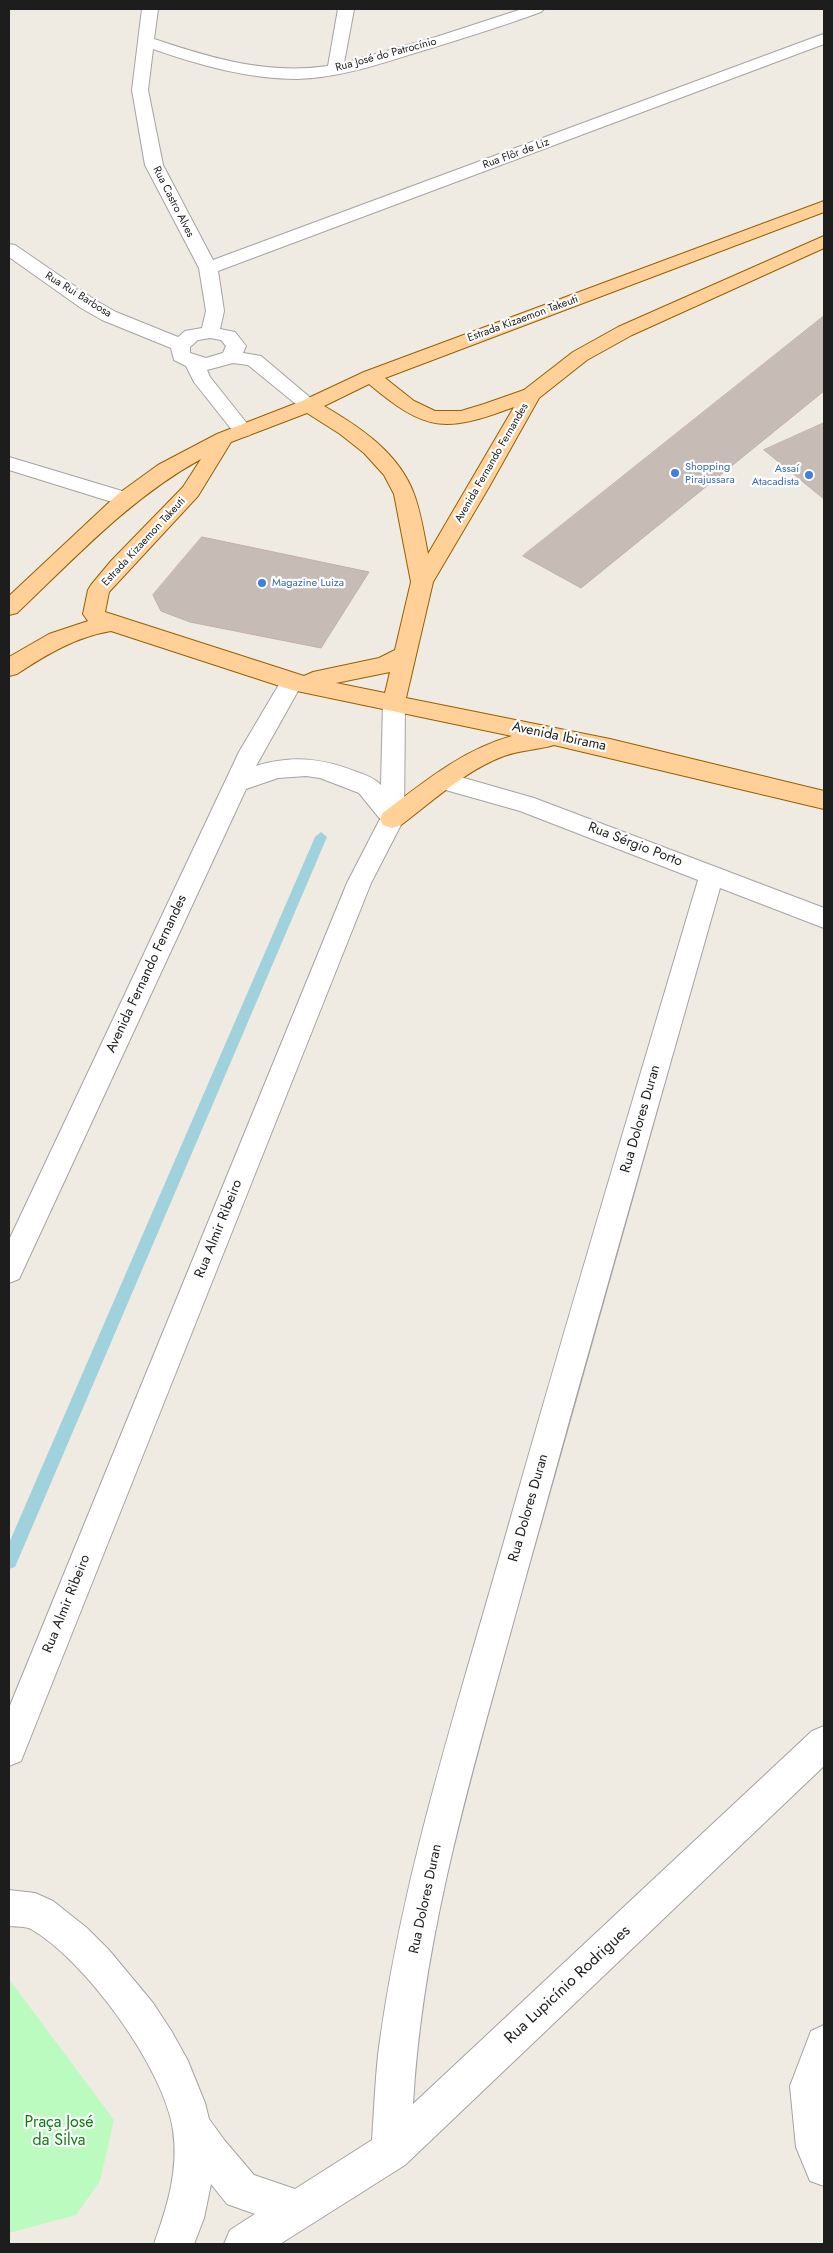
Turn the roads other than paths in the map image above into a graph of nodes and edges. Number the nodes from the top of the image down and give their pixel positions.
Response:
1 (150, 9) edge
2 (346, 9) edge
3 (536, 9) edge
4 (824, 39) edge
5 (146, 42) junction
6 (335, 70) junction
7 (824, 206) edge
8 (824, 241) edge
9 (9, 249) edge
10 (208, 268) junction
11 (210, 332) junction
12 (180, 344) junction
13 (231, 357) junction
14 (195, 364) junction
15 (371, 376) junction
16 (531, 394) junction
17 (308, 405) junction
18 (233, 434) junction
19 (9, 463) edge
20 (125, 499) junction
21 (422, 582) junction
22 (9, 608) edge
23 (110, 623) junction
24 (406, 654) junction
25 (9, 668) edge
26 (292, 682) junction
27 (394, 702) junction
28 (557, 736) junction
29 (443, 781) junction
30 (236, 783) junction
31 (824, 800) edge
32 (392, 820) junction
33 (712, 874) junction
34 (824, 918) edge
35 (9, 1270) edge
36 (824, 1743) edge
37 (9, 1749) edge
38 (9, 1908) edge
39 (824, 2044) edge
40 (192, 2128) junction
41 (391, 2151) junction
42 (824, 2167) edge
43 (298, 2210) junction
44 (174, 2244) edge
45 (244, 2244) edge

1 - 5 street, Rua Castro Alves
2 - 6 street
3 - 6 street, Rua José do Patrocínio
4 - 10 street, Rua Flôr de Liz
5 - 6 street, Rua José do Patrocínio
5 - 10 street, Rua Castro Alves
7 - 15 main road, Estrada Kizaemon Takeuti
8 - 16 main road, Avenida Fernando Fernandes
9 - 12 street, Rua Rui Barbosa
10 - 11 street, Rua Castro Alves
11 - 12 street
11 - 13 street
12 - 14 street
13 - 14 street
13 - 17 street
14 - 18 street
15 - 16 main road
15 - 17 main road, Estrada Kizaemon Takeuti
16 - 21 main road, Avenida Fernando Fernandes
17 - 18 main road, Estrada Kizaemon Takeuti
17 - 21 main road
18 - 20 main road, Estrada Kizaemon Takeuti
18 - 23 main road, Estrada Kizaemon Takeuti
19 - 20 street
20 - 22 main road, Estrada Kizaemon Takeuti
21 - 24 main road, Avenida Fernando Fernandes
23 - 25 main road
23 - 26 main road, Avenida Ibirama
24 - 26 main road, Avenida Ibirama
24 - 27 main road, Avenida Fernando Fernandes
26 - 27 main road, Avenida Ibirama
26 - 30 street, Avenida Fernando Fernandes
27 - 28 main road, Avenida Ibirama
27 - 32 street, Rua Almir Ribeiro
28 - 29 main road
28 - 31 main road, Avenida Ibirama
29 - 32 main road
29 - 33 street, Rua Sérgio Porto
30 - 32 street
30 - 35 street, Avenida Fernando Fernandes
32 - 37 street, Rua Almir Ribeiro
33 - 34 street, Rua Sérgio Porto
33 - 41 street, Rua Dolores Duran
36 - 41 street, Rua Lupicínio Rodrigues
38 - 40 street
39 - 42 street
40 - 43 street
40 - 44 street
41 - 43 street, Rua Lupicínio Rodrigues
43 - 45 street, Rua Lupicínio Rodrigues

